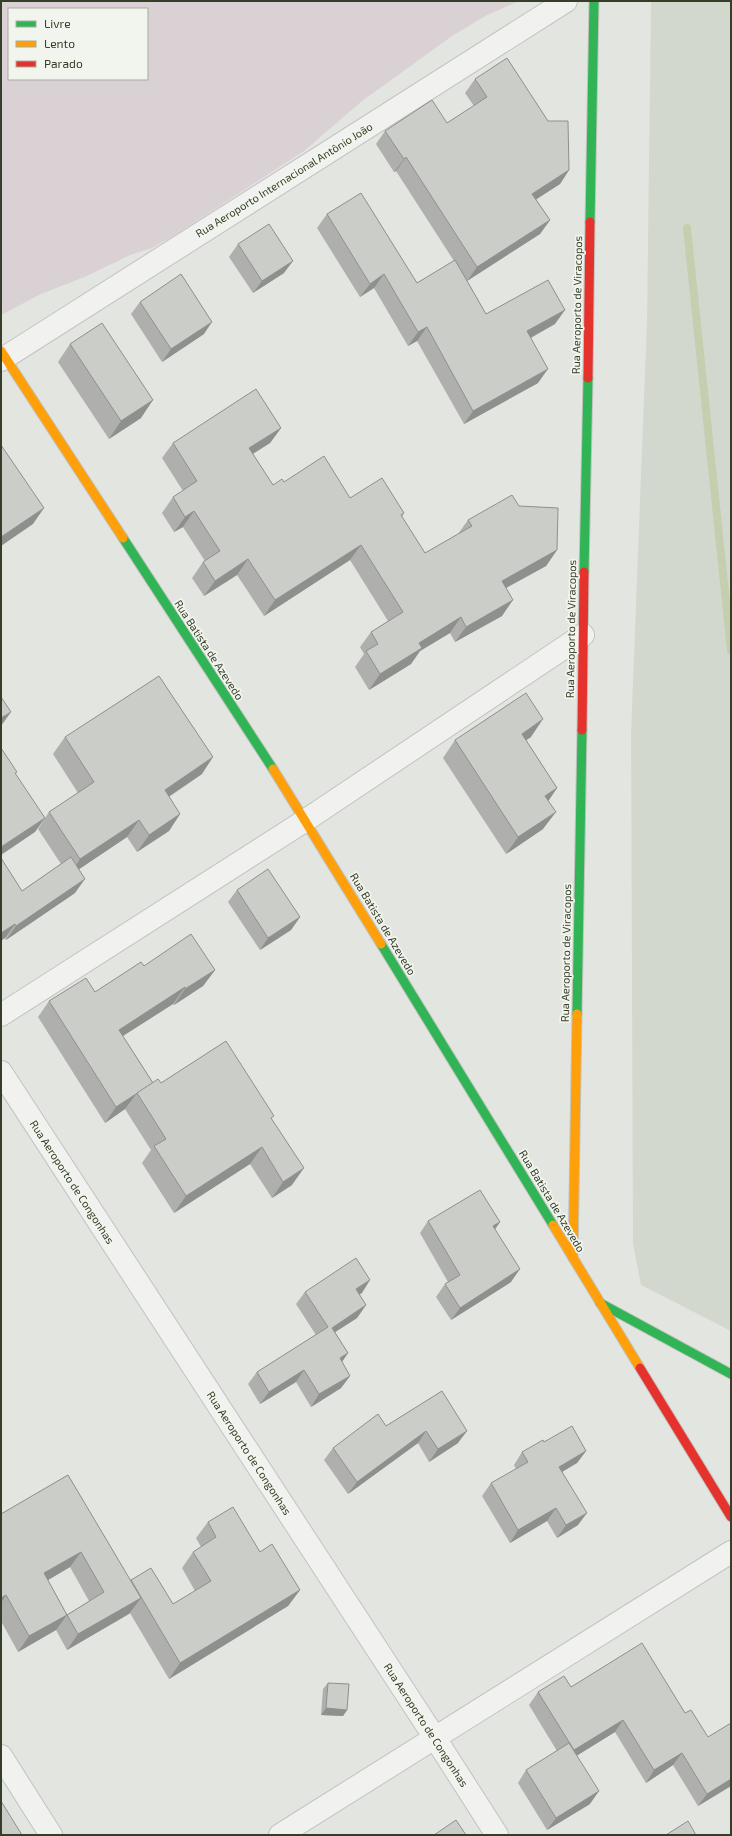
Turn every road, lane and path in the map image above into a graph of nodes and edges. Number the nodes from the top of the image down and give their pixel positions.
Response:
1 (566, 1) edge
2 (594, 1) edge
3 (2, 356) edge
4 (583, 635) junction
5 (306, 820) junction
6 (1, 1015) edge
7 (1, 1072) edge
8 (573, 1258) junction
9 (599, 1303) junction
10 (731, 1374) edge
11 (731, 1517) edge
12 (731, 1552) edge
13 (435, 1738) junction
14 (1, 1756) edge
15 (51, 1835) edge
16 (280, 1835) edge
17 (497, 1835) edge

1 - 3 street, Rua Aeroporto Internacional Antônio João
2 - 4 street, Rua Aeroporto de Viracopos
3 - 5 street, Rua Batista de Azevedo
4 - 5 street
4 - 8 street, Rua Aeroporto de Viracopos
5 - 6 street
5 - 8 street, Rua Batista de Azevedo
7 - 13 street, Rua Aeroporto de Congonhas
8 - 9 street, Rua Batista de Azevedo
9 - 10 street
9 - 11 street, Rua Batista de Azevedo
12 - 13 street
13 - 16 street
13 - 17 street, Rua Aeroporto de Congonhas
14 - 15 street

